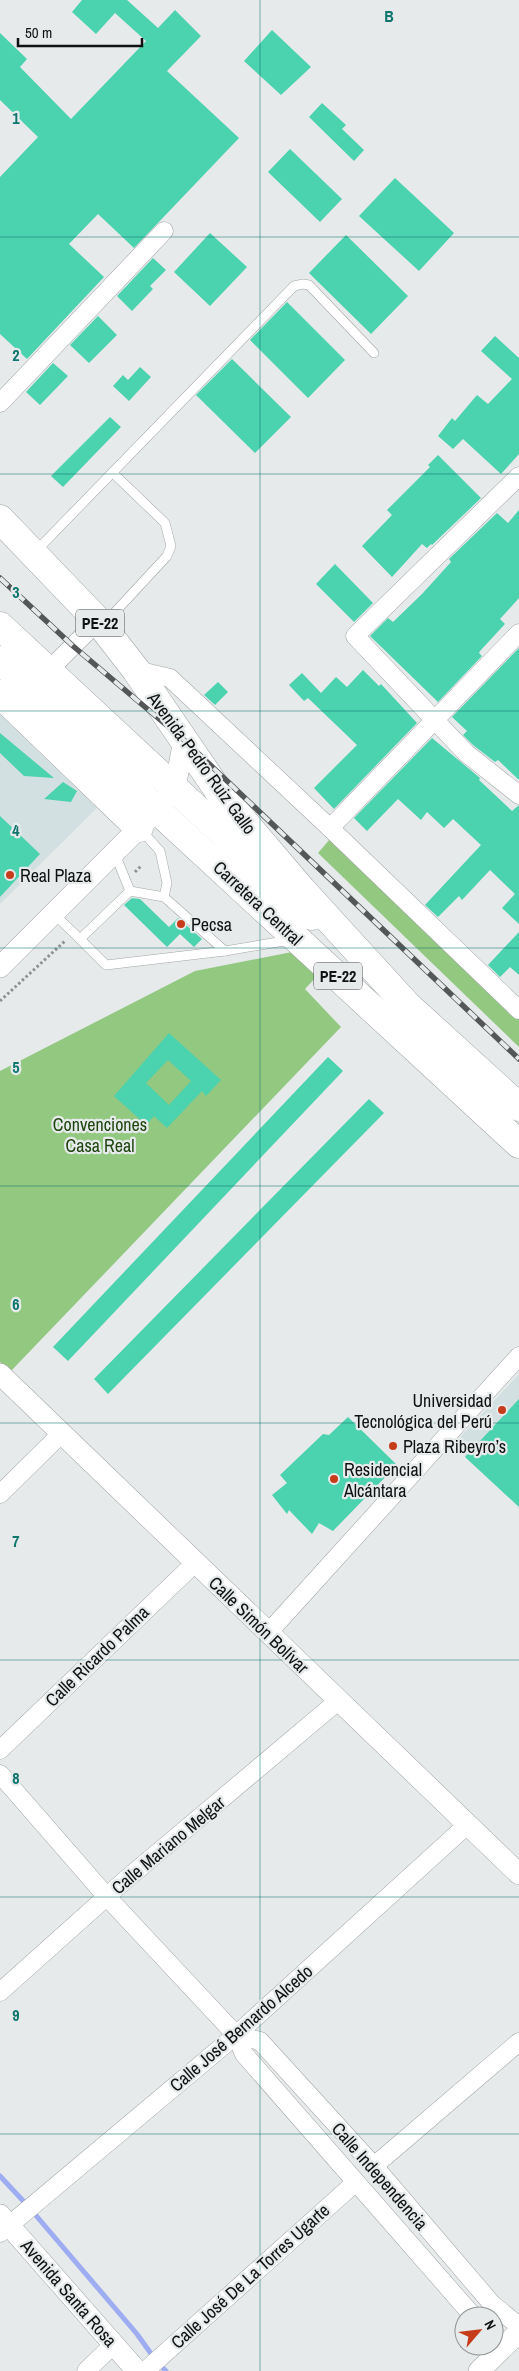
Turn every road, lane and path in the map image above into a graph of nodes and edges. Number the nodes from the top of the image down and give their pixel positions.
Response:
1 (164, 231) dead end
2 (374, 353) dead end
3 (0, 403) edge
4 (113, 473) junction
5 (519, 476) edge
6 (0, 519) edge
7 (34, 553) junction
8 (100, 624) junction
9 (0, 626) edge
10 (519, 633) edge
11 (0, 660) edge
12 (48, 670) junction
13 (136, 670) junction
14 (0, 694) edge
15 (433, 719) junction
16 (184, 740) junction
17 (175, 788) junction
18 (519, 796) edge
19 (148, 819) junction
20 (330, 828) junction
21 (114, 853) junction
22 (130, 891) junction
23 (164, 896) junction
24 (54, 914) junction
25 (298, 939) junction
26 (80, 940) junction
27 (225, 951) junction
28 (0, 967) edge
29 (407, 1005) junction
30 (519, 1010) edge
31 (519, 1107) edge
32 (519, 1144) edge
33 (519, 1356) edge
34 (0, 1374) edge
35 (61, 1434) junction
36 (0, 1494) edge
37 (195, 1563) junction
38 (268, 1633) junction
39 (338, 1701) junction
40 (0, 1750) edge
41 (0, 1774) edge
42 (468, 1825) junction
43 (519, 1874) edge
44 (107, 1897) junction
45 (0, 1992) edge
46 (236, 2035) junction
47 (519, 2042) edge
48 (374, 2166) junction
49 (356, 2182) junction
50 (3, 2224) edge
51 (492, 2304) junction
52 (465, 2306) edge
53 (490, 2306) edge
54 (519, 2326) edge
55 (519, 2332) edge
56 (504, 2341) edge
57 (114, 2344) junction
58 (490, 2356) edge
59 (86, 2371) edge
60 (137, 2371) edge
61 (145, 2371) edge
62 (479, 2371) edge

1 - 3 street
2 - 4 lane
4 - 7 lane
4 - 8 lane
5 - 15 street
6 - 7 main road, Avenida Pedro Ruiz Gallo / PE-22
7 - 8 main road, Avenida Pedro Ruiz Gallo / PE-22
8 - 12 street
8 - 13 main road, Avenida Pedro Ruiz Gallo / PE-22
9 - 12 main road, Carretera Central
10 - 15 street
11 - 19 main road, Carretera Central / PE-22
12 - 17 main road, Carretera Central
13 - 16 main road, Avenida Pedro Ruiz Gallo / PE-22
13 - 20 street
14 - 19 main road
15 - 18 street
15 - 20 street
16 - 17 street
16 - 29 main road, Avenida Pedro Ruiz Gallo / PE-22
17 - 19 street
17 - 29 main road, Carretera Central
19 - 21 street
19 - 23 lane
19 - 25 main road, Carretera Central / PE-22
20 - 30 street
21 - 22 lane
21 - 24 street
22 - 23 lane
22 - 26 lane
23 - 27 lane
24 - 26 lane
24 - 28 street
25 - 27 lane
25 - 32 main road, Carretera Central / PE-22
26 - 27 lane
29 - 31 main road, Carretera Central / PE-22
33 - 38 street
34 - 35 street, Calle Simón Bolívar
35 - 36 street
35 - 37 street, Calle Simón Bolívar
37 - 38 street, Calle Simón Bolívar
37 - 40 street, Calle Ricardo Palma
38 - 39 street, Calle Simón Bolívar
39 - 42 street, Calle Simón Bolívar
39 - 44 street, Calle Mariano Melgar
41 - 44 street, Calle Independencia
42 - 43 street, Calle Simón Bolívar
42 - 46 street, Calle José Bernardo Alcedo
44 - 45 street, Calle Mariano Melgar
44 - 46 street, Calle Independencia
46 - 48 street, Calle Independencia
46 - 49 street, Calle Independencia
46 - 50 street, Calle José Bernardo Alcedo
47 - 48 street
48 - 51 street, Calle Independencia
49 - 52 street, Calle Independencia
49 - 61 street, Calle José De La Torres Ugarte
50 - 57 street, Avenida Santa Rosa
51 - 53 street
51 - 54 street, Calle Independencia
55 - 56 street
57 - 59 street
57 - 60 street, Avenida Santa Rosa
58 - 62 street

